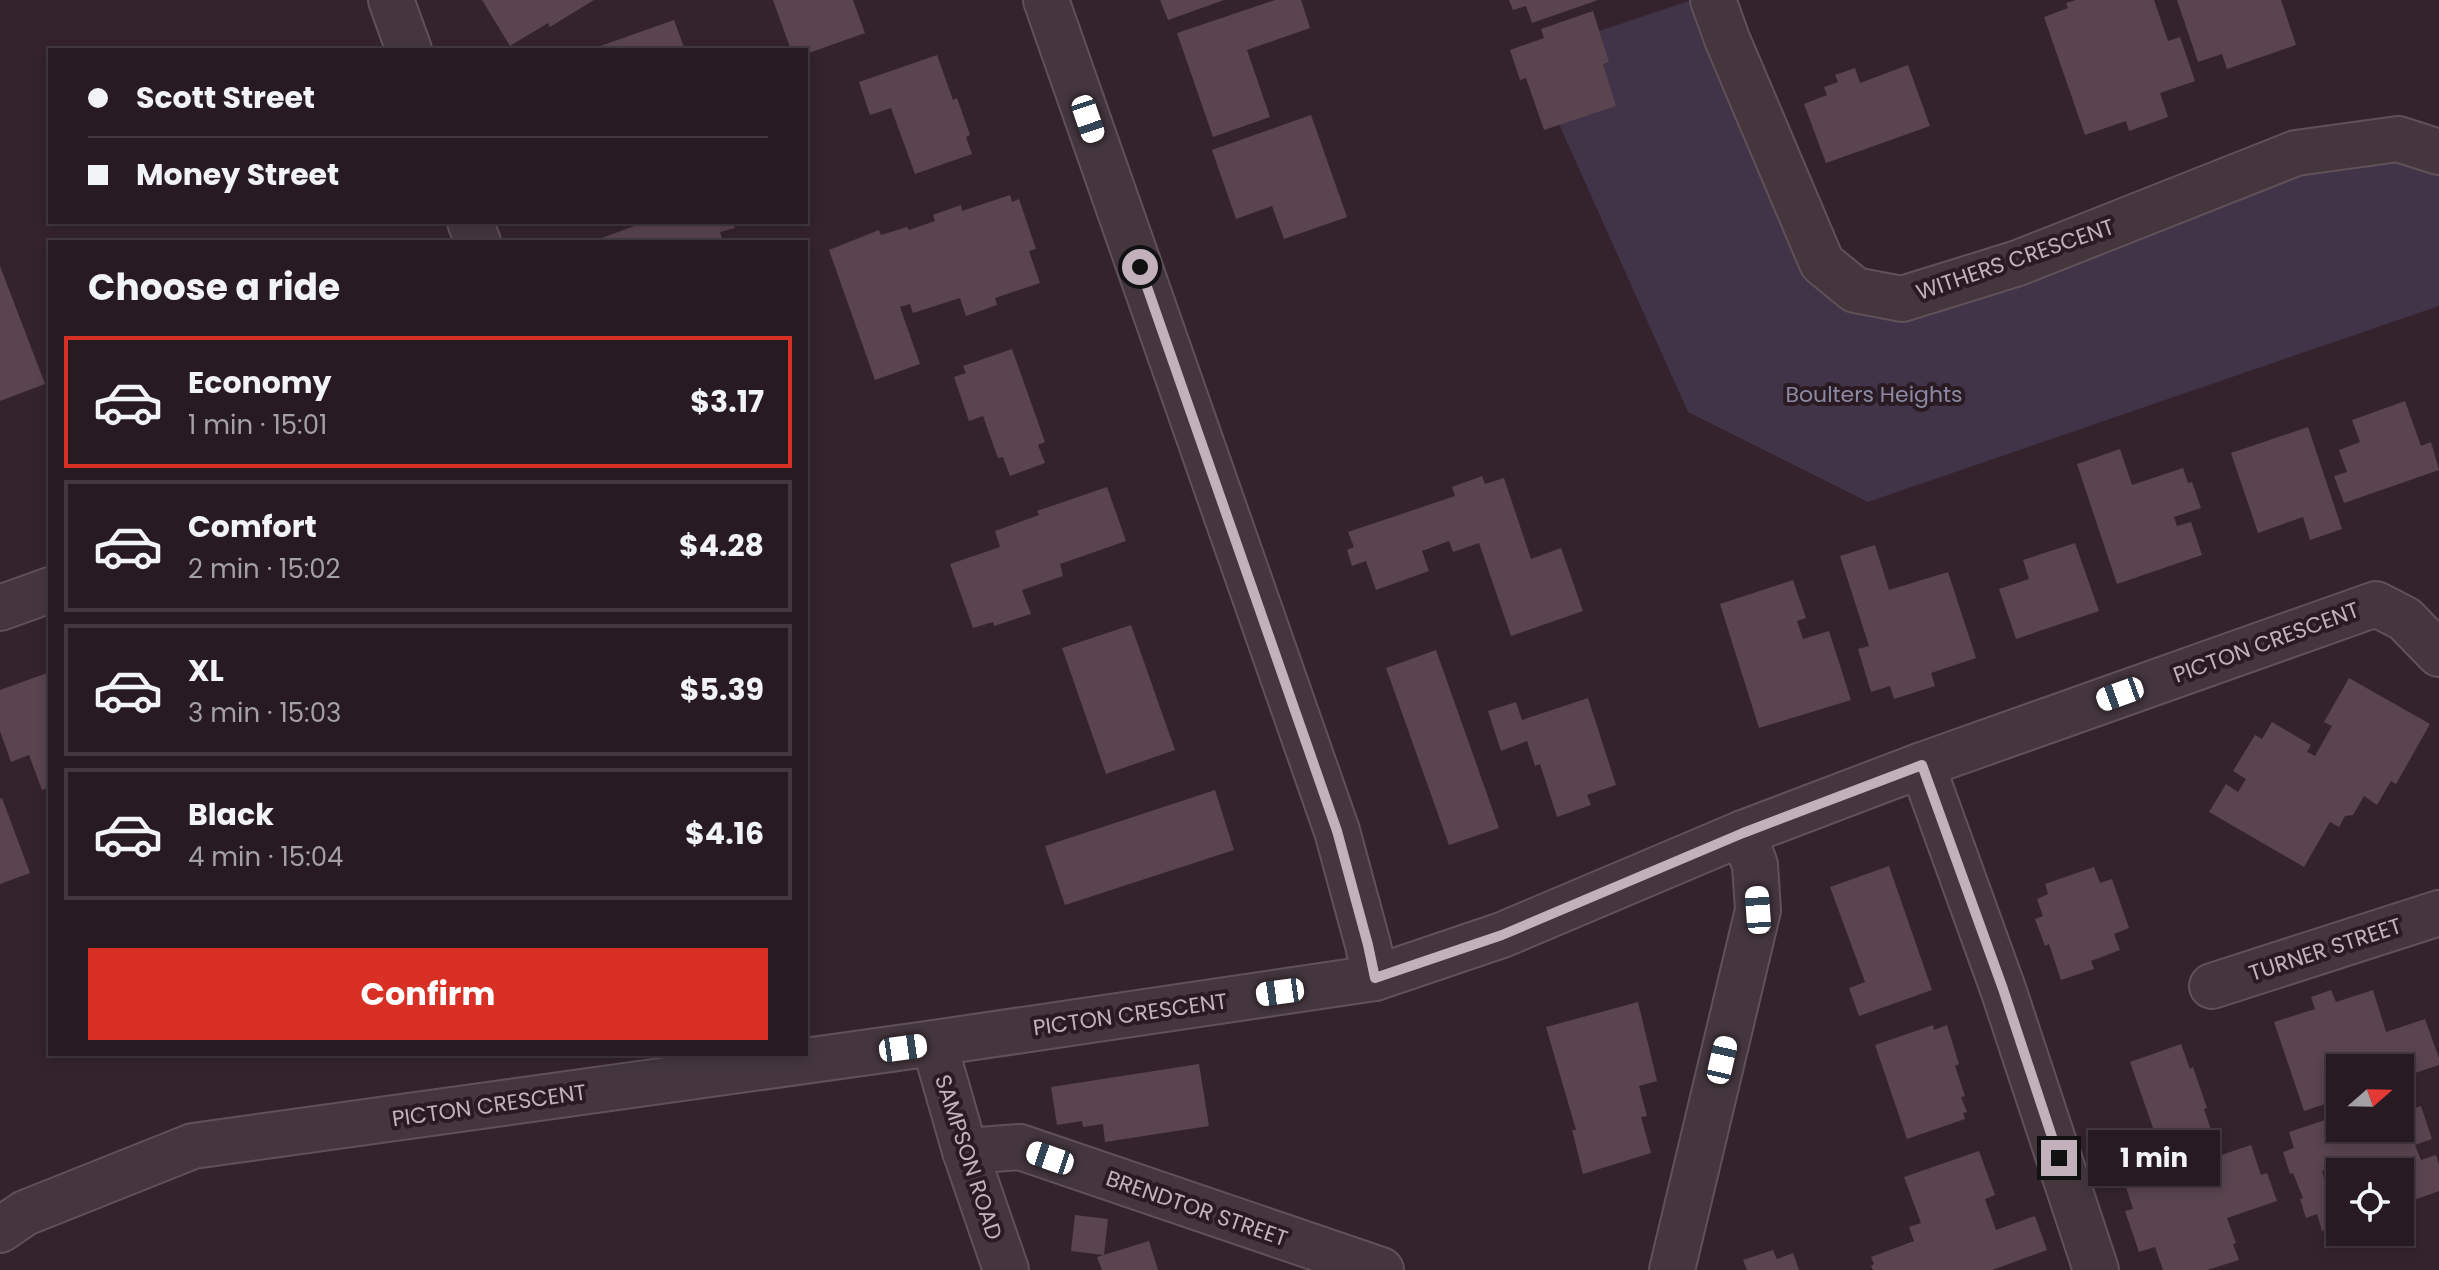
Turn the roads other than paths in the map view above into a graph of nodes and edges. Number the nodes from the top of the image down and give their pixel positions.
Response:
1 (391, 0) edge
2 (1046, 0) edge
3 (1713, 0) edge
4 (408, 48) edge
5 (2439, 152) edge
6 (48, 591) edge
7 (0, 608) edge
8 (2439, 654) edge
9 (1922, 765) junction
10 (1743, 833) junction
11 (2439, 913) edge
12 (1375, 978) junction
13 (2212, 986) dead end
14 (934, 1043) junction
15 (965, 1151) junction
16 (0, 1230) edge
17 (1006, 1270) edge
18 (1381, 1270) edge
19 (1672, 1270) edge
20 (2096, 1270) edge

1 - 4 street
2 - 12 street
3 - 5 street, WITHERS CRESCENT
6 - 7 street
8 - 9 street, PICTON CRESCENT
9 - 10 street, PICTON CRESCENT
9 - 20 street
10 - 12 street, PICTON CRESCENT
10 - 19 street
11 - 13 street, TURNER STREET
12 - 14 street, PICTON CRESCENT
14 - 15 street, SAMPSON ROAD
14 - 16 street, PICTON CRESCENT
15 - 17 street, SAMPSON ROAD
15 - 18 street, BRENDTOR STREET

